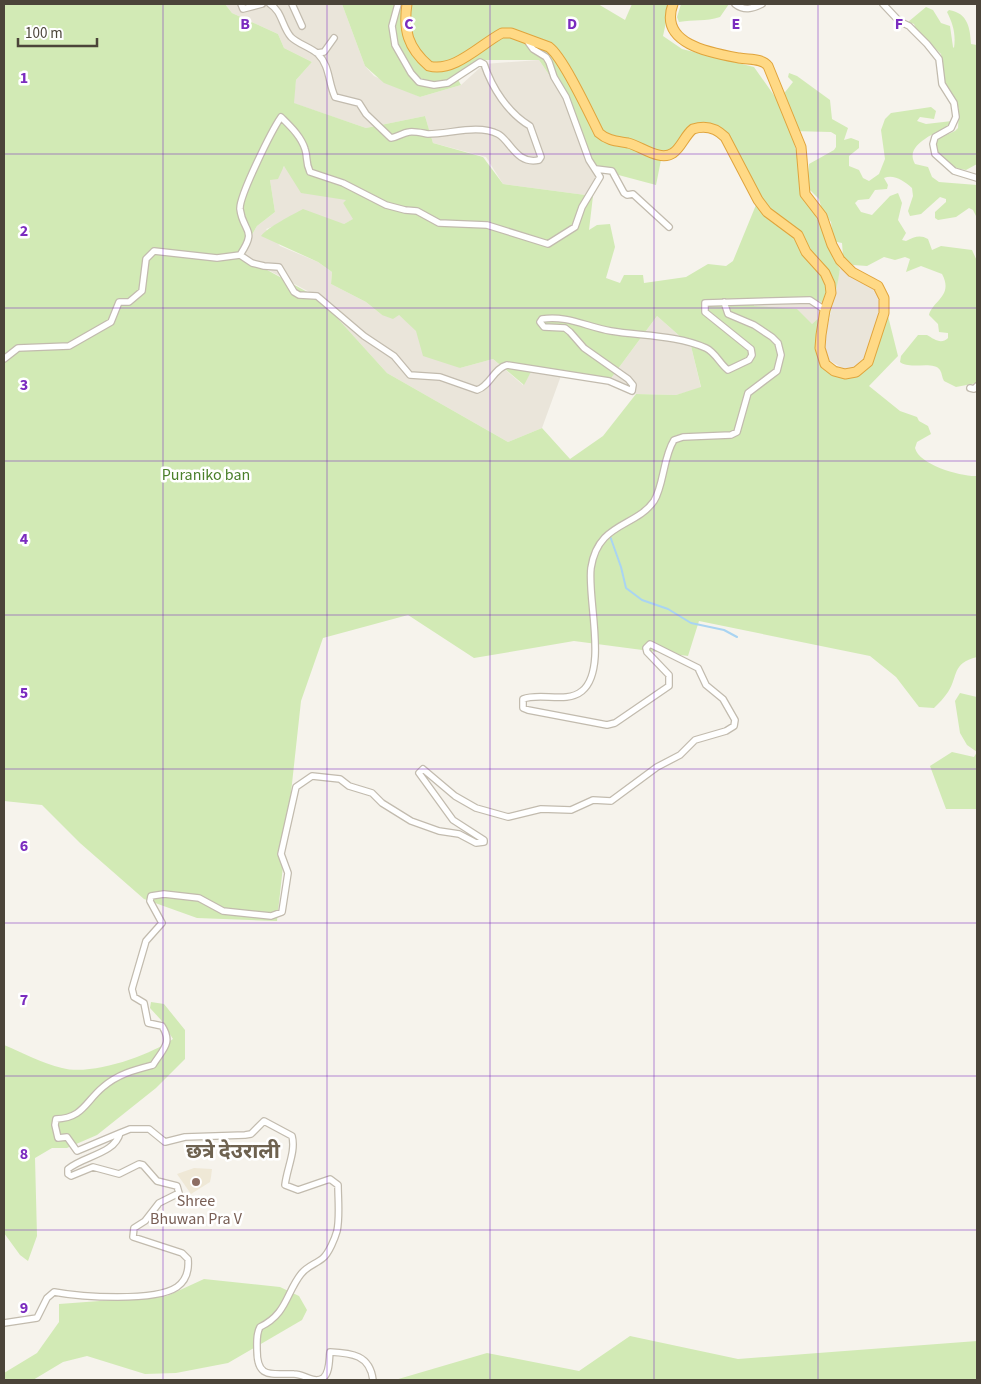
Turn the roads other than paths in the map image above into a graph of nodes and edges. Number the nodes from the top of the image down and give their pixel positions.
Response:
1 (241, 4) edge
2 (262, 4) edge
3 (270, 4) edge
4 (292, 4) edge
5 (398, 4) edge
6 (407, 4) edge
7 (673, 4) edge
8 (735, 4) edge
9 (762, 4) edge
10 (883, 4) edge
11 (302, 26) dead end
12 (523, 37) junction
13 (334, 38) dead end
14 (317, 53) junction
15 (596, 169) junction
16 (977, 178) edge
17 (669, 227) dead end
18 (240, 255) junction
19 (724, 302) junction
20 (825, 310) junction
21 (4, 359) edge
22 (977, 386) edge
23 (970, 388) dead end
24 (120, 1133) junction
25 (4, 1323) edge
26 (373, 1380) edge

1 - 2 street
3 - 14 street
4 - 11 street
5 - 14 street
6 - 12 highway
7 - 20 highway
8 - 9 street
10 - 16 street
12 - 15 street
12 - 20 highway
13 - 14 street
15 - 17 street
15 - 18 street
18 - 19 street
18 - 21 street
19 - 20 street
19 - 24 street
22 - 23 street
24 - 25 street
24 - 26 street

